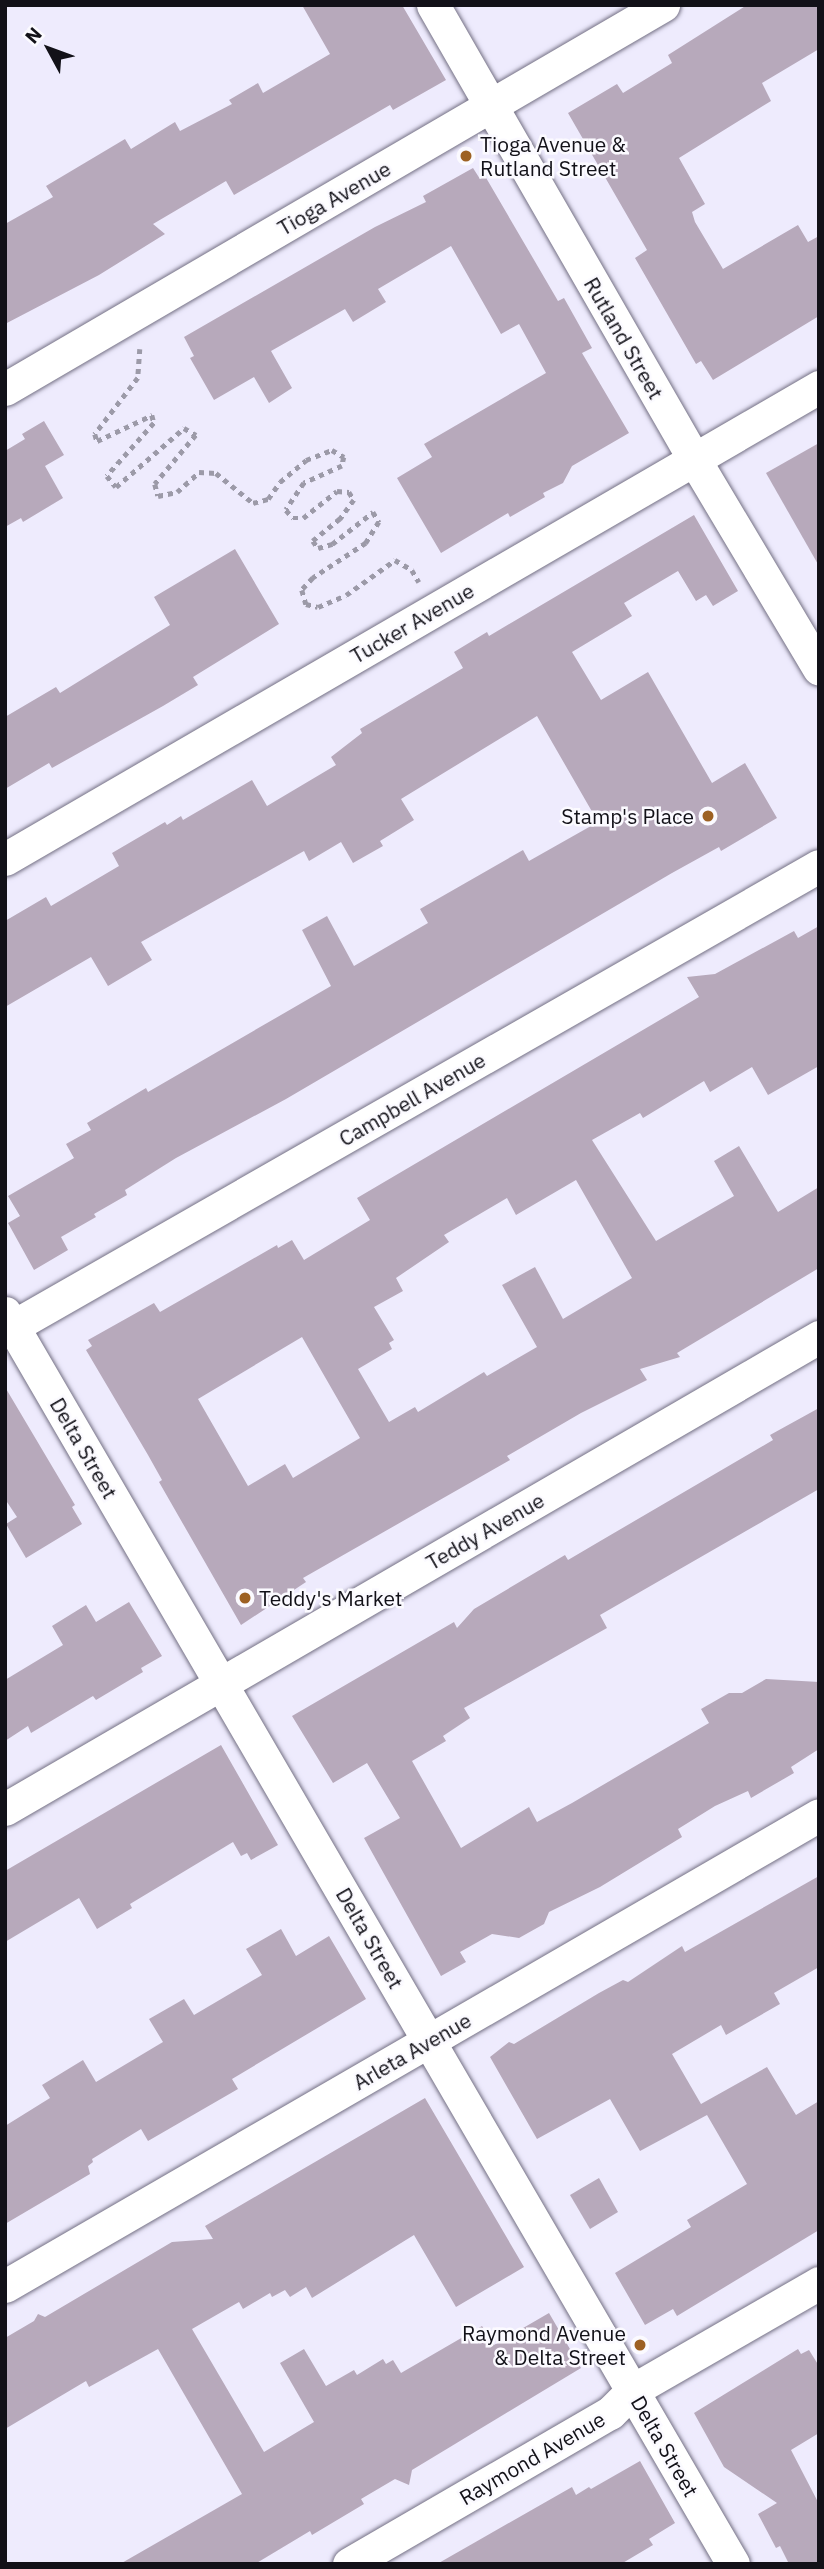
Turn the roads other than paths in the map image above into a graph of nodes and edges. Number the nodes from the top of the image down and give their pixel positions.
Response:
1 (433, 5) edge
2 (663, 5) edge
3 (490, 107) junction
4 (819, 387) edge
5 (5, 389) edge
6 (694, 459) junction
7 (819, 669) edge
8 (5, 859) edge
9 (819, 866) edge
10 (8, 1324) edge
11 (819, 1337) edge
12 (223, 1684) junction
13 (5, 1809) edge
14 (819, 1815) edge
15 (429, 2041) junction
16 (819, 2283) edge
17 (5, 2286) edge
18 (633, 2390) junction
19 (349, 2564) edge
20 (733, 2564) edge

1 - 3 street, Rutland Street
2 - 3 street, Tioga Avenue
3 - 5 street, Tioga Avenue
3 - 6 street, Rutland Street
4 - 6 street, Tucker Avenue
6 - 7 street, Rutland Street
6 - 8 street, Tucker Avenue
9 - 10 street, Campbell Avenue
10 - 12 street, Delta Street
11 - 12 street, Teddy Avenue
12 - 13 street, Teddy Avenue
12 - 15 street, Delta Street
14 - 15 street, Arleta Avenue
15 - 17 street, Arleta Avenue
15 - 18 street, Delta Street
16 - 18 street, Raymond Avenue
18 - 19 street, Raymond Avenue
18 - 20 street, Delta Street

